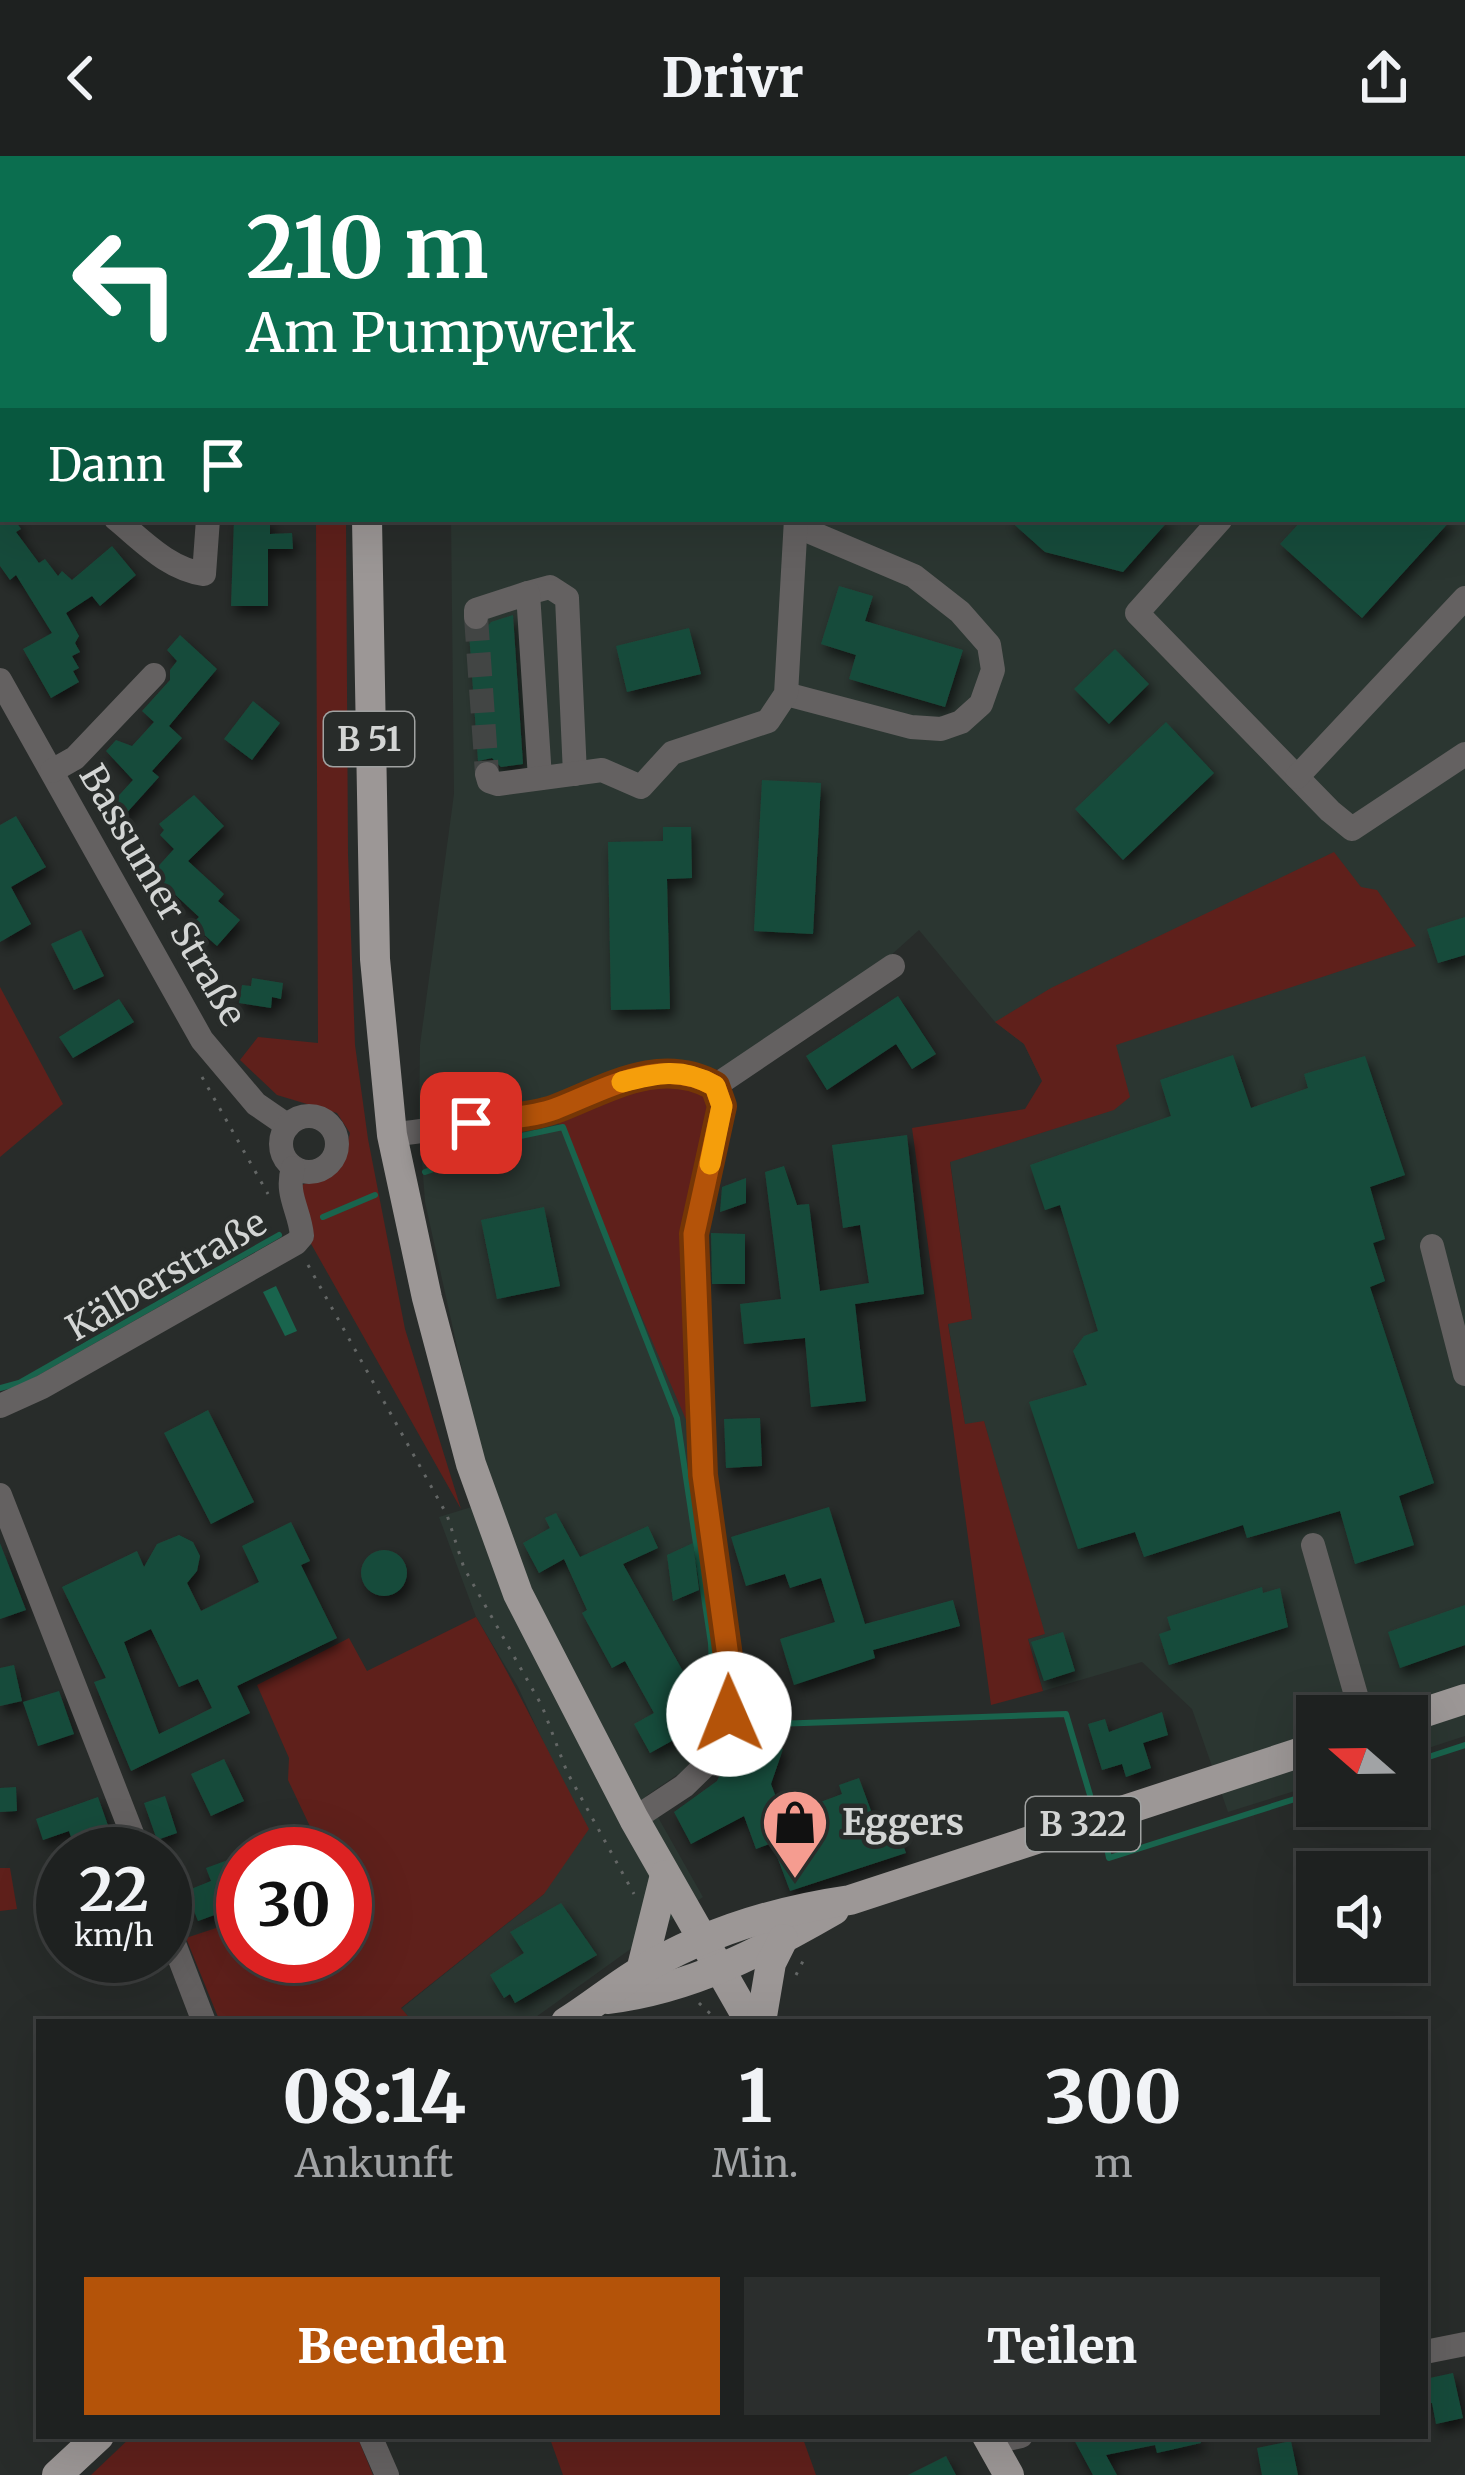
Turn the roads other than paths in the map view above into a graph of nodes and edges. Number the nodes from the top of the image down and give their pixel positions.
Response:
1 (120, 522) edge
2 (208, 522) edge
3 (368, 522) edge
4 (1218, 522) edge
5 (796, 523) edge
6 (528, 593) junction
7 (1465, 598) edge
8 (476, 617) dead end
9 (154, 674) dead end
10 (0, 680) edge
11 (785, 694) junction
12 (1465, 754) edge
13 (52, 771) junction
14 (487, 774) dead end
15 (575, 774) junction
16 (1297, 777) junction
17 (540, 778) junction
18 (893, 966) dead end
19 (715, 1086) junction
20 (287, 1126) junction
21 (392, 1135) junction
22 (292, 1168) junction
23 (1432, 1246) dead end
24 (1465, 1374) edge
25 (0, 1406) edge
26 (0, 1495) edge
27 (1313, 1545) dead end
28 (1356, 1695) edge
29 (1465, 1699) edge
30 (1428, 1711) edge
31 (1296, 1754) edge
32 (634, 1819) junction
33 (129, 1827) edge
34 (665, 1875) junction
35 (850, 1900) junction
36 (702, 1939) junction
37 (795, 1945) junction
38 (641, 1971) junction
39 (720, 1972) junction
40 (189, 1983) edge
41 (602, 2000) junction
42 (203, 2019) edge
43 (571, 2019) edge
44 (748, 2019) edge
45 (761, 2019) edge
46 (1465, 2344) edge
47 (1428, 2351) edge
48 (96, 2439) edge
49 (371, 2439) edge
50 (1000, 2439) edge
51 (57, 2475) edge
52 (387, 2475) edge
53 (1009, 2475) edge

1 - 2 street
3 - 21 main road, B 51
4 - 16 street
5 - 11 street
5 - 11 street
6 - 8 street
6 - 15 street
6 - 17 street
7 - 16 street
9 - 13 street
10 - 13 street, Bassumer Straße
11 - 15 street
12 - 16 street
13 - 20 street, Bassumer Straße
14 - 17 street
15 - 17 street
18 - 19 street
19 - 21 street
19 - 32 street
20 - 22 street
20 - 22 street
21 - 32 main road, B 51
22 - 25 street, Kälberstraße
23 - 24 street
26 - 33 street
27 - 28 street
29 - 30 main road
31 - 35 main road, B 322
32 - 34 main road, B 51
34 - 36 main road, B 51
34 - 38 main road
35 - 36 main road, B 322
35 - 37 main road, B 322
36 - 38 main road, B 322
36 - 39 main road, B 51
37 - 39 main road, B 322
37 - 45 main road
38 - 41 main road, B 322
39 - 41 main road, B 322
39 - 44 main road, B 51
40 - 42 street
41 - 43 main road, B 322
46 - 47 street
48 - 51 main road
49 - 52 street
50 - 53 main road

